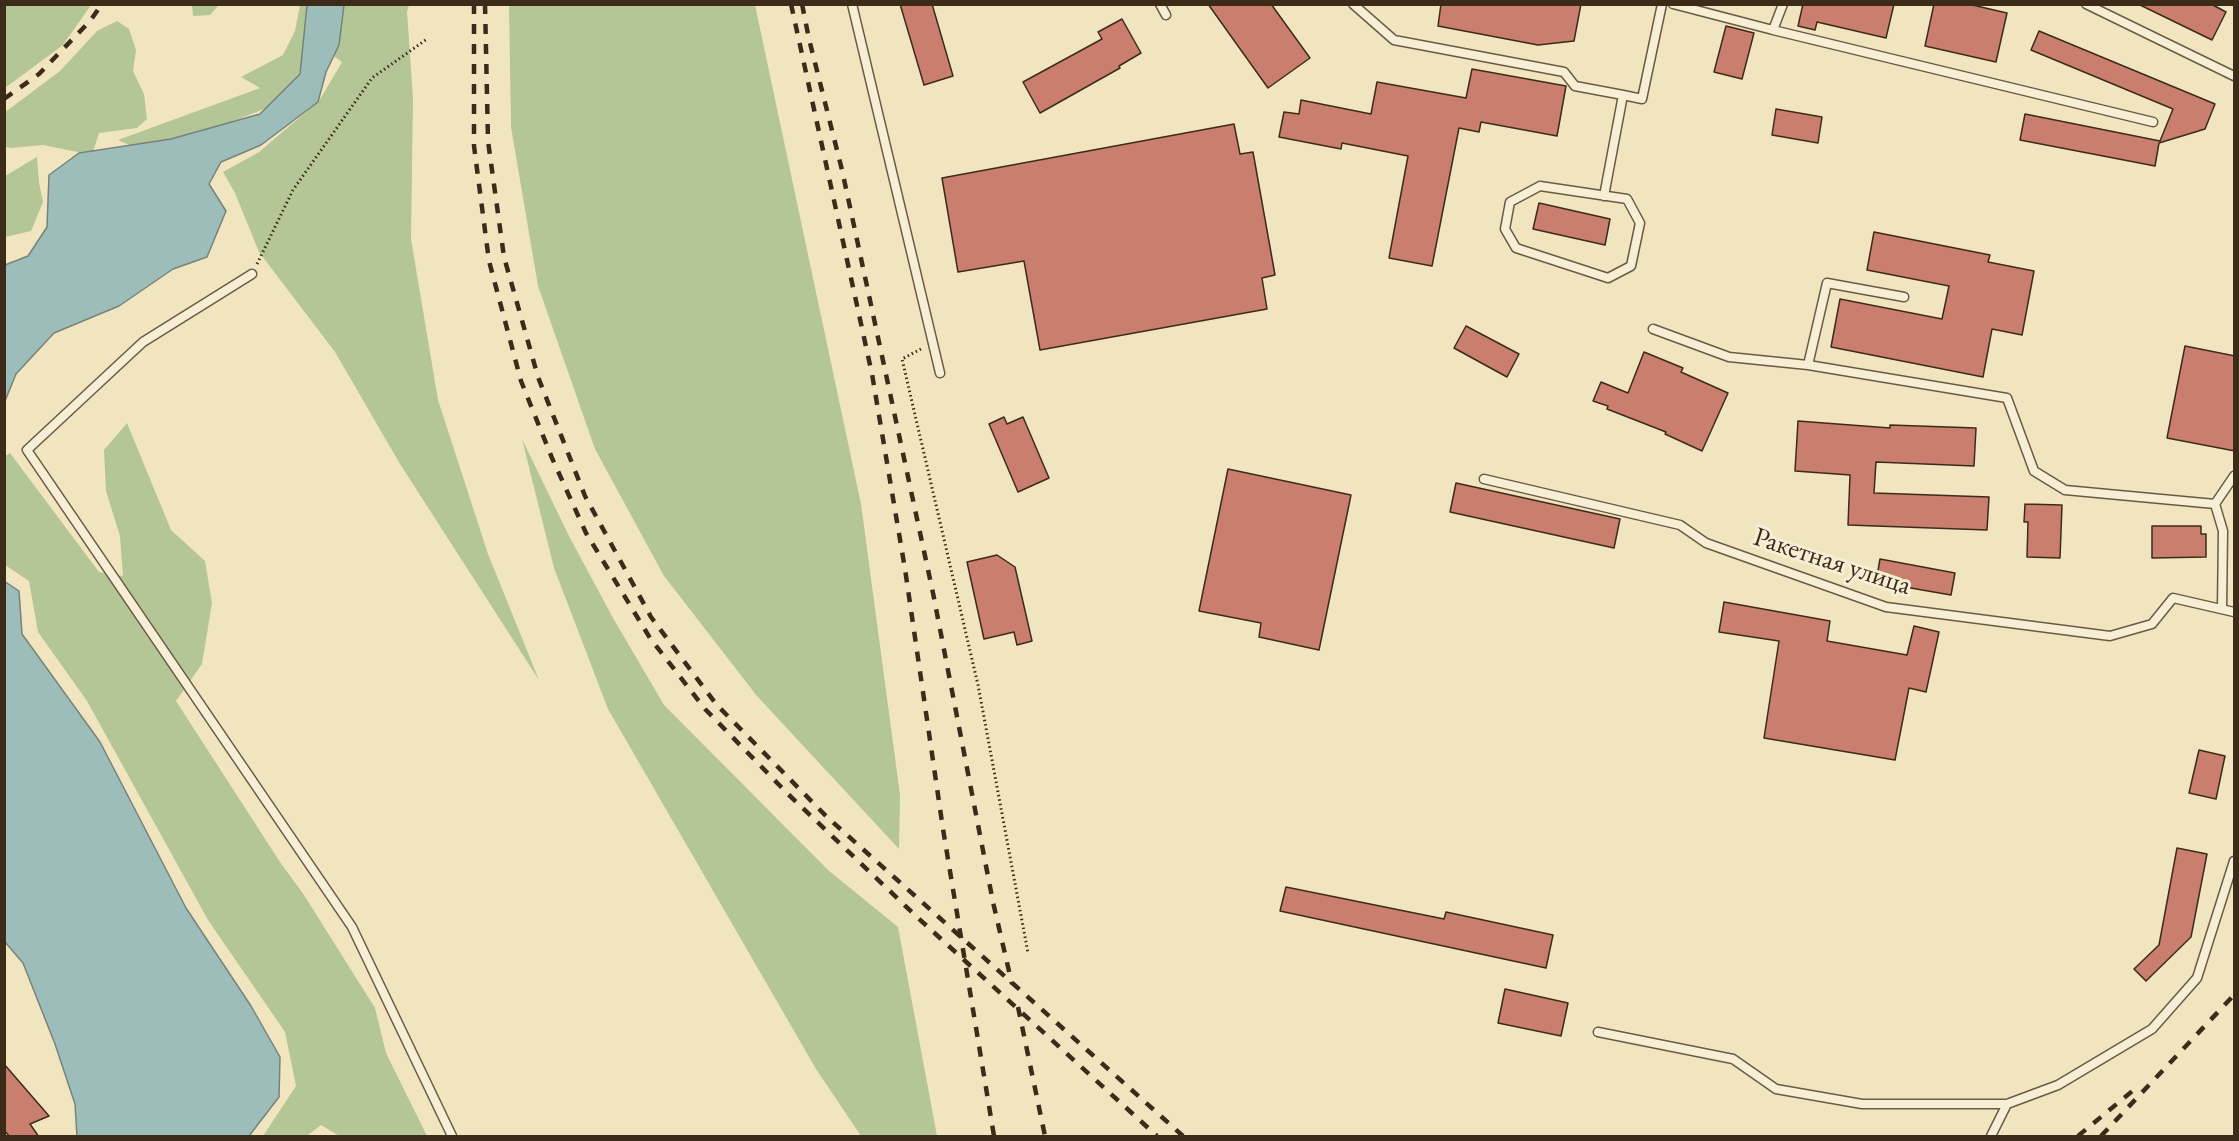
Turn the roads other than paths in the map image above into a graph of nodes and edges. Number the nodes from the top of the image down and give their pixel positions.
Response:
1 (852, 4) edge
2 (1160, 4) edge
3 (1353, 4) edge
4 (1662, 4) edge
5 (1673, 4) edge
6 (1783, 4) edge
7 (2086, 4) edge
8 (1166, 15) dead end
9 (1773, 30) junction
10 (2235, 76) edge
11 (1623, 95) junction
12 (2153, 122) dead end
13 (1604, 196) junction
14 (252, 274) road end
15 (1904, 297) dead end
16 (1653, 329) dead end
17 (1808, 365) junction
18 (940, 373) dead end
19 (2235, 476) edge
20 (1484, 479) dead end
21 (2215, 504) junction
22 (2222, 609) junction
23 (2235, 612) edge
24 (2235, 861) edge
25 (1598, 1032) dead end
26 (2007, 1104) junction
27 (452, 1137) edge
28 (1991, 1137) edge

1 - 18 lane
2 - 8 lane
3 - 11 lane
4 - 11 lane
5 - 9 lane
6 - 9 lane
7 - 10 lane
9 - 12 lane
11 - 13 lane
13 - 13 lane
14 - 27 lane
15 - 17 lane
16 - 17 lane
17 - 21 lane
19 - 21 lane
20 - 22 lane, Ракетная улица
21 - 22 lane
22 - 23 lane, Ракетная улица
24 - 26 lane
25 - 26 lane
26 - 28 lane

